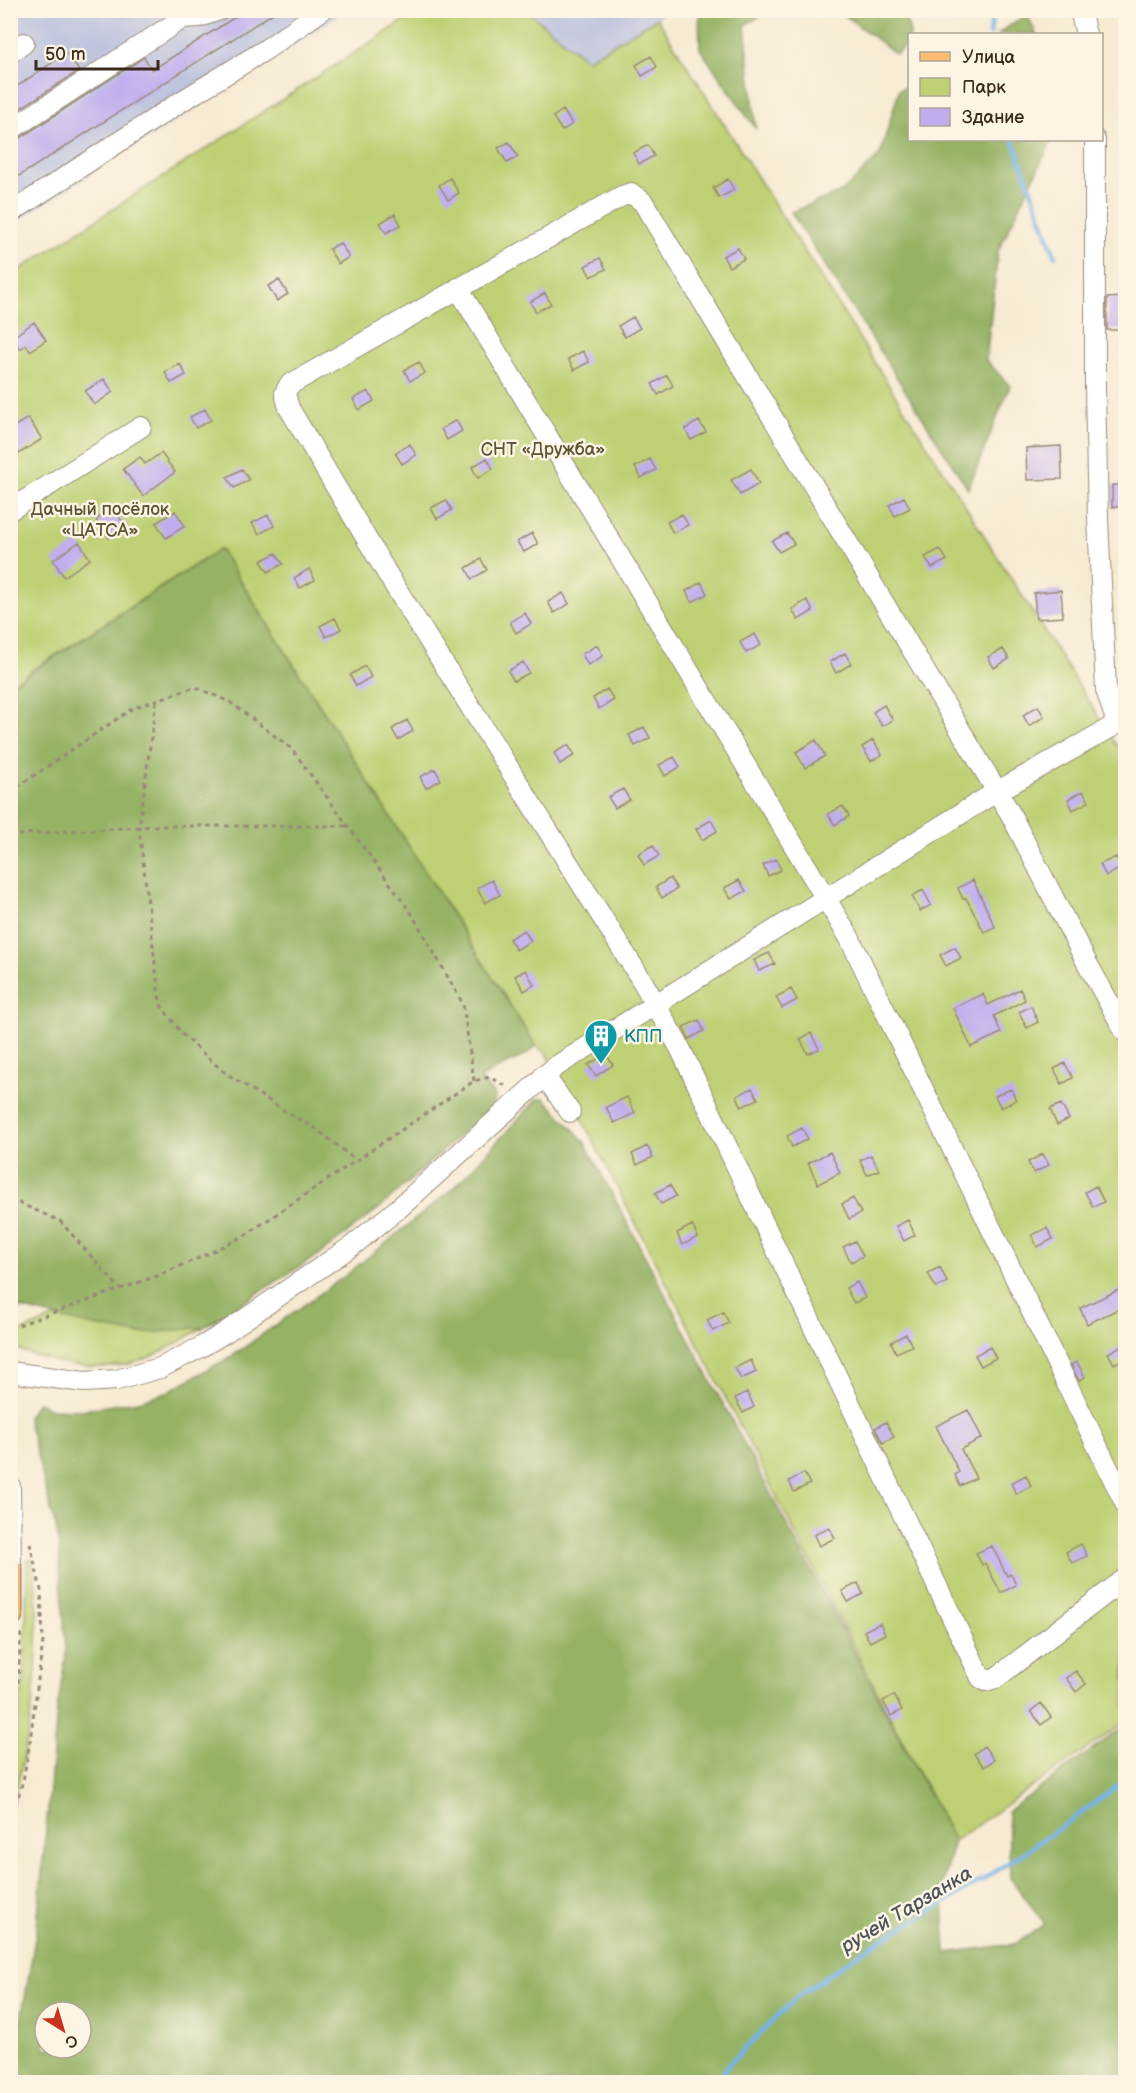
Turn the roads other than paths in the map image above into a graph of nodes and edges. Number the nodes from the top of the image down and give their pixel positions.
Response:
1 (219, 10) edge
2 (322, 10) edge
3 (1080, 10) edge
4 (1086, 33) edge
5 (10, 130) edge
6 (1095, 141) edge
7 (10, 213) edge
8 (458, 288) junction
9 (141, 427) dead end
10 (10, 510) edge
11 (1121, 721) edge
12 (997, 792) junction
13 (825, 900) junction
14 (656, 1006) junction
15 (1125, 1033) edge
16 (544, 1076) junction
17 (570, 1112) dead end
18 (10, 1371) edge
19 (10, 1486) edge
20 (1125, 1505) edge
21 (11, 1571) edge
22 (1125, 1578) edge
23 (10, 1615) edge

1 - 5 street
2 - 7 street
3 - 4 street
6 - 11 street
8 - 12 street
8 - 13 street
8 - 14 street
9 - 10 street
11 - 12 street
12 - 13 street
12 - 15 street
13 - 14 street
13 - 20 street
14 - 16 street
14 - 22 street
16 - 17 street
16 - 18 street
19 - 21 street
21 - 23 main road

